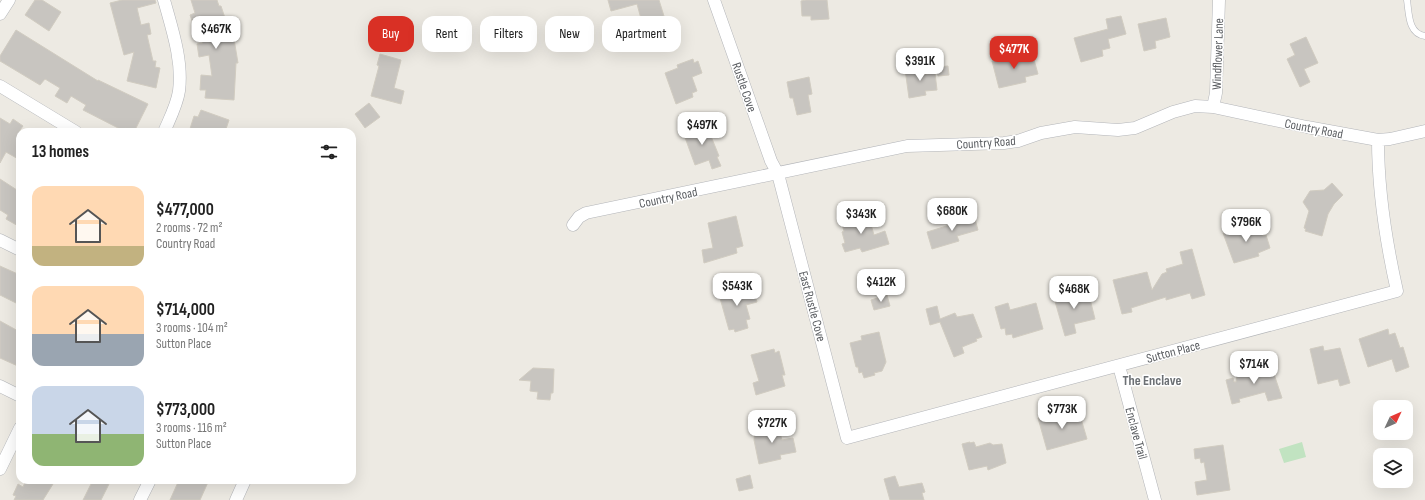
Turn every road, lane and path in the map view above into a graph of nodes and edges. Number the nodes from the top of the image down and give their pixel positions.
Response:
1 (9, 0) edge
2 (164, 0) edge
3 (714, 0) edge
4 (1219, 0) edge
5 (1407, 0) edge
6 (0, 14) edge
7 (1425, 36) edge
8 (0, 86) edge
9 (1213, 107) junction
10 (69, 128) edge
11 (166, 128) edge
12 (1425, 131) edge
13 (1378, 140) junction
14 (778, 174) junction
15 (573, 225) dead end
16 (0, 240) edge
17 (16, 248) edge
18 (1119, 366) junction
19 (0, 386) edge
20 (16, 394) edge
21 (16, 436) edge
22 (847, 438) joint
23 (0, 469) edge
24 (148, 484) edge
25 (244, 484) edge
26 (140, 500) edge
27 (236, 500) edge
28 (1155, 500) edge

1 - 6 street
2 - 11 street
3 - 14 street, Rustle Cove
4 - 9 street, Windflower Lane
5 - 7 lane
8 - 10 street
9 - 13 street, Country Road
9 - 14 street, Country Road
12 - 13 street, Country Road
13 - 18 street, Sutton Place
14 - 15 street, Country Road
14 - 22 street, East Rustle Cove
16 - 17 street
18 - 22 street, Sutton Place
18 - 28 street, Enclave Trail
19 - 20 street
21 - 23 street
24 - 26 street
25 - 27 street

